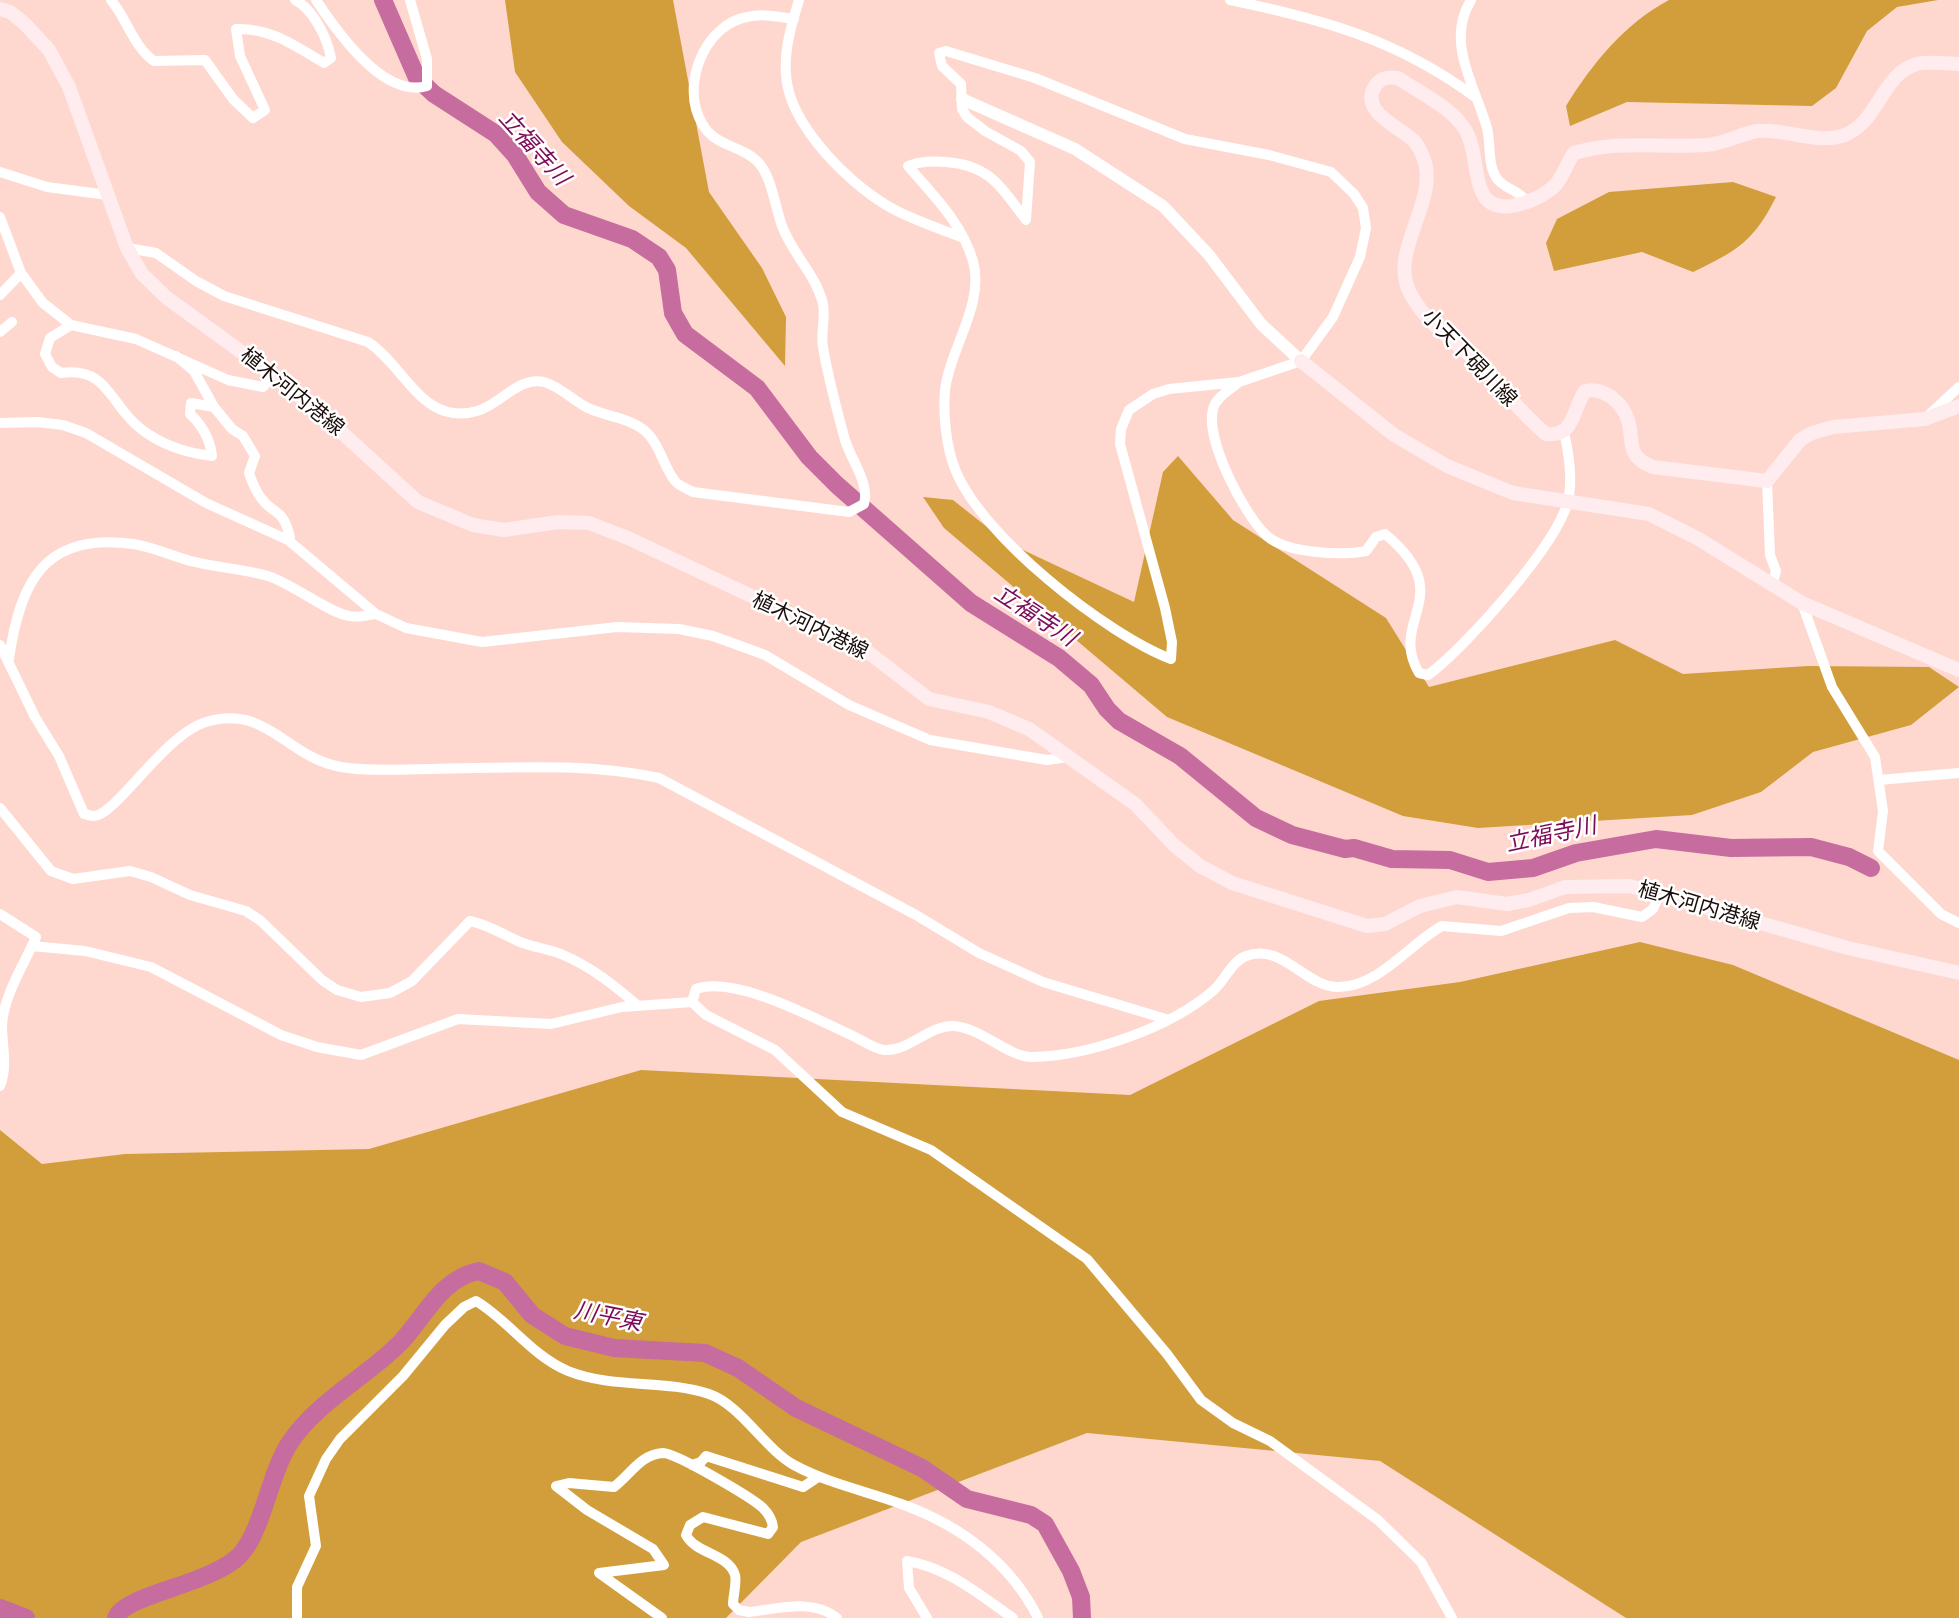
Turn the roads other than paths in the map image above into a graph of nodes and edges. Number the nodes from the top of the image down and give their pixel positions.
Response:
1 (111, 0) edge
2 (295, 0) edge
3 (316, 0) edge
4 (410, 0) edge
5 (799, 0) edge
6 (1230, 0) edge
7 (1471, 0) edge
8 (7, 7) edge
9 (794, 19) junction
10 (1959, 64) edge
11 (1475, 97) junction
12 (962, 99) junction
13 (0, 172) edge
14 (108, 195) junction
15 (1527, 202) junction
16 (0, 217) edge
17 (961, 237) junction
18 (127, 248) junction
19 (21, 273) junction
20 (0, 295) edge
21 (12, 322) dead end
22 (71, 325) junction
23 (0, 332) edge
24 (176, 356) junction
25 (1301, 361) junction
26 (273, 375) junction
27 (1239, 382) junction
28 (1959, 387) edge
29 (1959, 406) edge
30 (214, 407) junction
31 (1925, 419) junction
32 (0, 423) edge
33 (1564, 432) junction
34 (1767, 481) junction
35 (1568, 502) junction
36 (288, 540) junction
37 (1772, 586) junction
38 (1802, 603) junction
39 (376, 614) junction
40 (0, 645) edge
41 (9, 660) junction
42 (1959, 670) edge
43 (1068, 757) junction
44 (1959, 773) edge
45 (1879, 780) junction
46 (0, 807) edge
47 (1660, 894) junction
48 (0, 914) edge
49 (1959, 923) edge
50 (32, 946) junction
51 (1959, 973) edge
52 (692, 1002) junction
53 (637, 1005) junction
54 (1166, 1019) junction
55 (0, 1086) edge
56 (692, 1465) junction
57 (818, 1477) junction
58 (297, 1618) edge
59 (662, 1618) edge
60 (836, 1618) edge
61 (927, 1618) edge
62 (1013, 1618) edge
63 (1038, 1618) edge
64 (1452, 1618) edge

1 - 2 street
3 - 4 street
5 - 9 street
6 - 11 street
7 - 11 street
8 - 14 main road, 植木河内港線
9 - 17 street
9 - 18 street
10 - 15 main road
11 - 15 street
12 - 17 street
12 - 25 street
12 - 25 street
13 - 14 street
14 - 18 main road, 植木河内港線
15 - 33 main road, 小天下硯川線
16 - 19 street
17 - 27 street
18 - 26 main road, 植木河内港線
19 - 20 street
19 - 22 street
21 - 23 street
22 - 24 street
22 - 30 street
24 - 26 street
24 - 30 street
25 - 27 street
25 - 35 main road
26 - 43 main road, 植木河内港線
27 - 35 street
28 - 31 street
29 - 31 main road
30 - 36 street
31 - 34 main road
32 - 36 street
33 - 34 main road
33 - 35 street
34 - 37 street
35 - 37 main road
36 - 39 street
37 - 38 main road
38 - 42 main road
38 - 45 street
39 - 41 street
39 - 43 street
40 - 41 street
41 - 54 street
43 - 47 main road, 植木河内港線
44 - 45 street
45 - 49 street
46 - 53 street
47 - 51 main road, 植木河内港線
47 - 54 street
48 - 50 street
50 - 53 street
50 - 55 street
52 - 53 street
52 - 54 street
52 - 64 street
56 - 57 street
56 - 59 street
56 - 60 street
57 - 58 street
57 - 63 street
61 - 62 street

